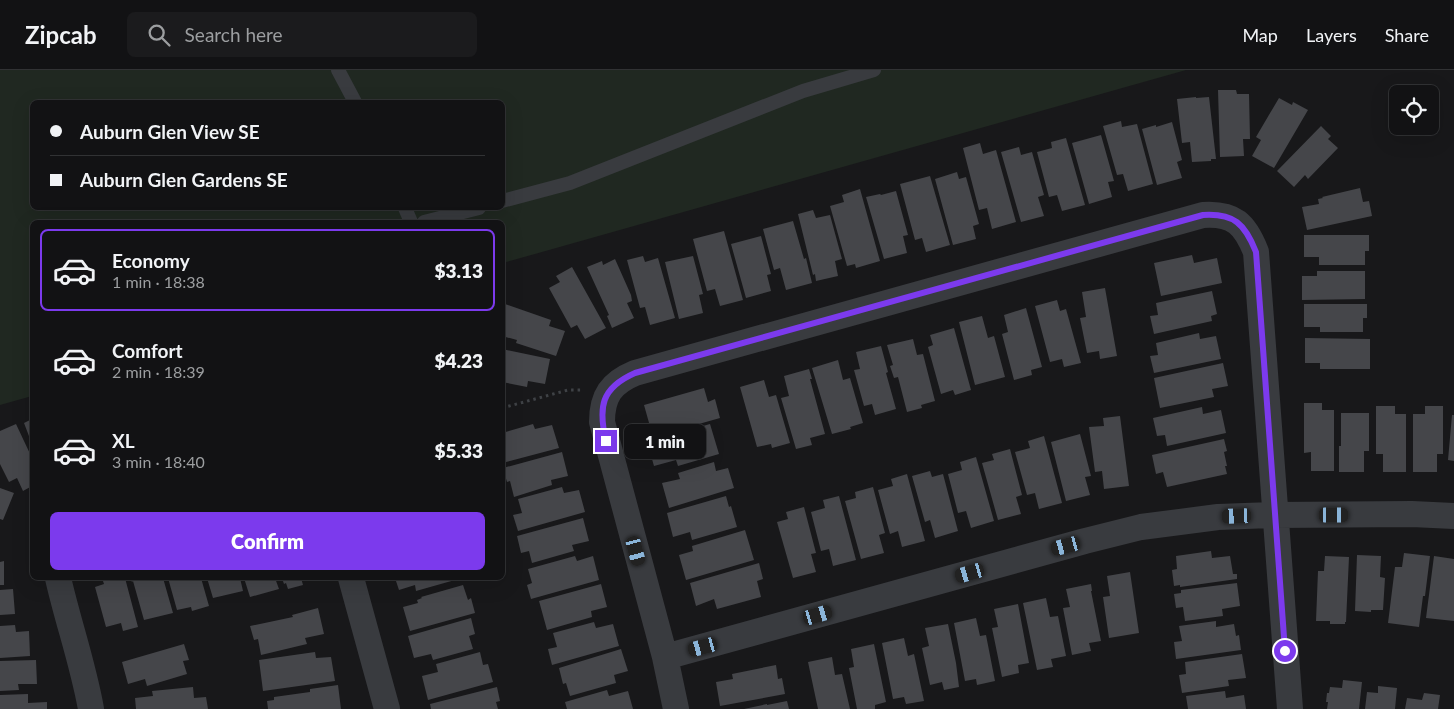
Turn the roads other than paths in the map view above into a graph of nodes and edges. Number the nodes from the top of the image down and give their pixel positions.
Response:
1 (338, 70) edge
2 (874, 70) edge
3 (354, 100) edge
4 (505, 200) edge
5 (471, 210) edge
6 (432, 220) edge
7 (1275, 515) junction
8 (1454, 516) edge
9 (58, 580) edge
10 (352, 580) edge
11 (665, 657) junction
12 (91, 709) edge
13 (388, 709) edge
14 (676, 709) edge
15 (1290, 709) edge

1 - 3 lane
2 - 4 lane
5 - 6 lane
7 - 8 street
7 - 11 street
7 - 11 street
7 - 15 street
9 - 12 street
10 - 13 street
11 - 14 street

